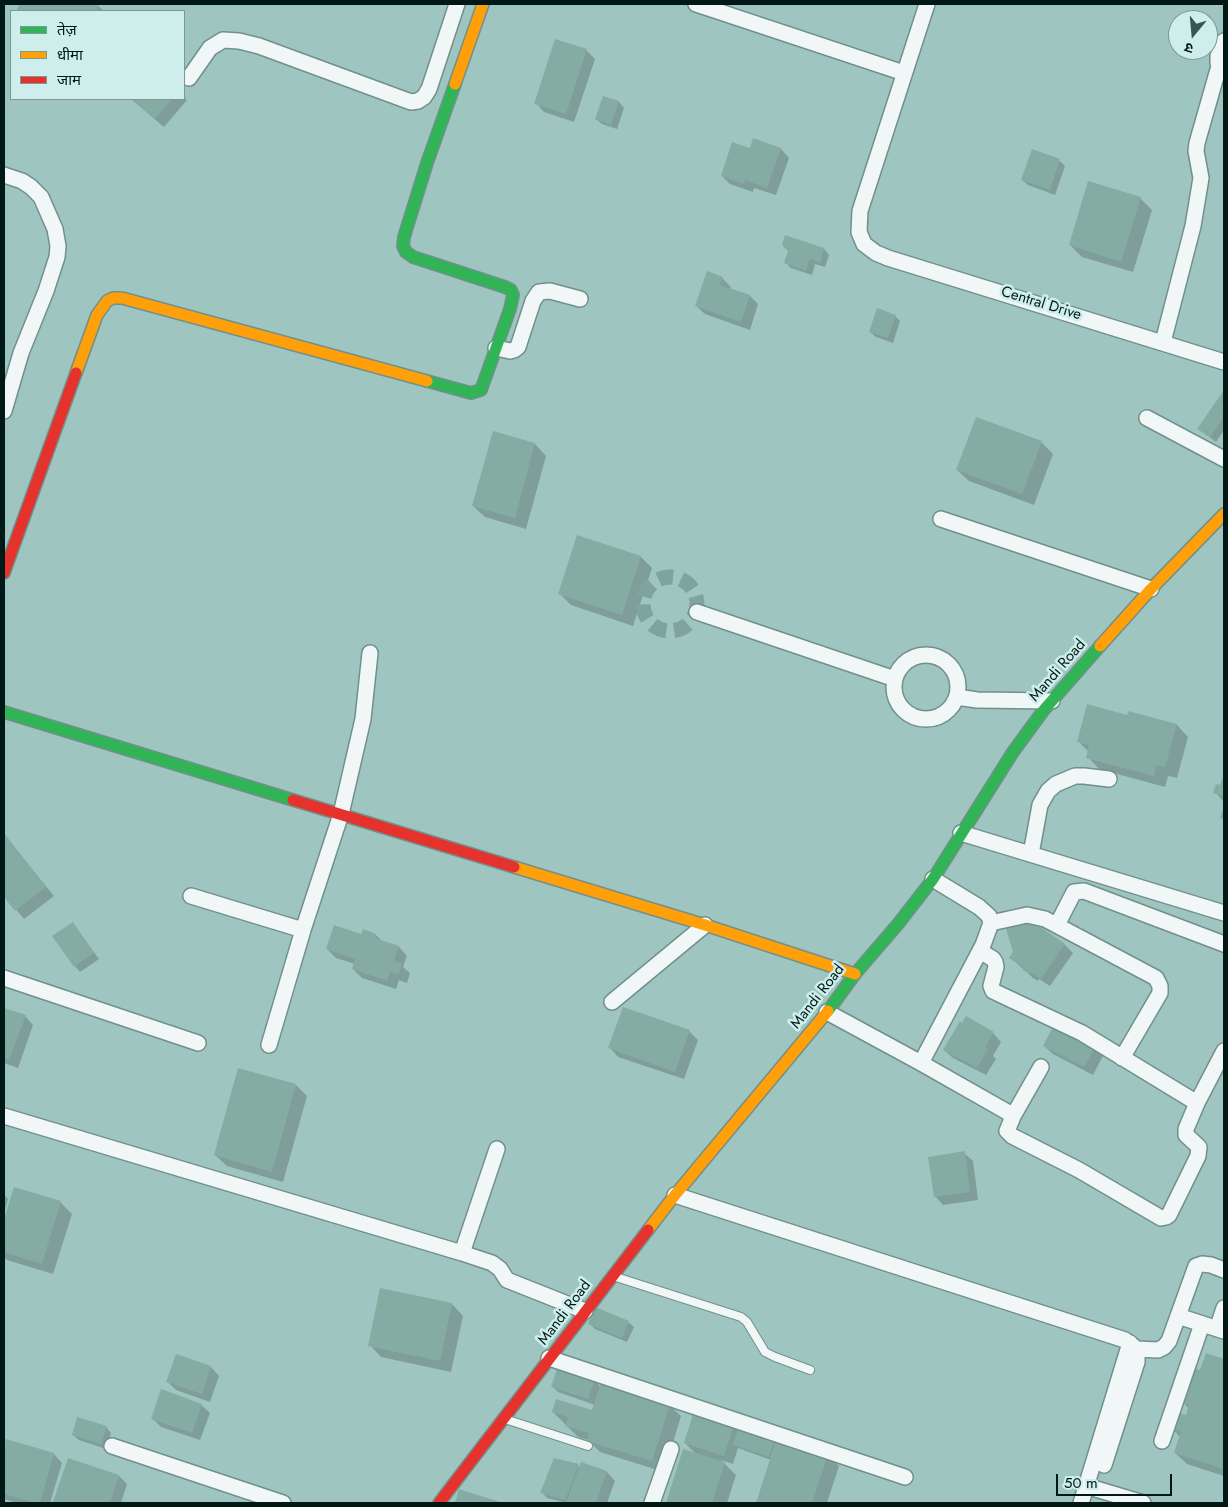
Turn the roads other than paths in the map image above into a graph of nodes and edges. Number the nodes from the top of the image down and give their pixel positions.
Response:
1 (457, 4) edge
2 (483, 4) edge
3 (696, 4) edge
4 (927, 4) edge
5 (1224, 41) edge
6 (1222, 70) edge
7 (904, 73) junction
8 (189, 78) dead end
9 (4, 175) edge
10 (580, 299) dead end
11 (1163, 342) junction
12 (496, 348) junction
13 (1224, 362) edge
14 (4, 411) edge
15 (1148, 418) dead end
16 (1224, 459) edge
17 (1224, 514) edge
18 (942, 519) dead end
19 (4, 573) edge
20 (1151, 589) junction
21 (697, 612) tunnel mouth
22 (370, 653) dead end
23 (894, 679) junction
24 (957, 698) junction
25 (1052, 701) junction
26 (4, 712) edge
27 (1109, 779) dead end
28 (341, 814) junction
29 (961, 833) junction
30 (1031, 854) junction
31 (933, 878) junction
32 (191, 896) dead end
33 (1224, 914) edge
34 (991, 923) junction
35 (705, 925) junction
36 (1057, 925) junction
37 (303, 930) junction
38 (1224, 944) edge
39 (980, 951) junction
40 (855, 974) junction
41 (4, 978) edge
42 (612, 1002) dead end
43 (827, 1012) junction
44 (198, 1043) dead end
45 (269, 1045) dead end
46 (1224, 1051) edge
47 (1122, 1058) junction
48 (921, 1062) junction
49 (1041, 1067) dead end
50 (1197, 1103) junction
51 (4, 1116) edge
52 (1012, 1118) junction
53 (497, 1148) dead end
54 (674, 1195) junction
55 (462, 1253) junction
56 (1224, 1268) edge
57 (612, 1276) junction
58 (1224, 1308) edge
59 (585, 1311) junction
60 (1178, 1316) junction
61 (1202, 1324) junction
62 (1221, 1330) edge
63 (1133, 1346) junction
64 (549, 1358) junction
65 (810, 1370) dead end
66 (503, 1418) junction
67 (1162, 1441) dead end
68 (112, 1446) dead end
69 (588, 1446) dead end
70 (671, 1448) dead end
71 (905, 1477) dead end
72 (1094, 1496) edge
73 (283, 1503) edge
74 (439, 1503) edge
75 (652, 1503) edge
76 (1081, 1503) edge
77 (1143, 1503) edge

1 - 8 street
2 - 12 street
3 - 7 street
4 - 7 street
5 - 6 street
6 - 11 street
7 - 11 street, Central Drive
9 - 14 street
10 - 12 street
11 - 13 street, Central Drive
12 - 19 street
15 - 16 street
17 - 20 street, Mandi Road
18 - 20 street
20 - 25 street, Mandi Road
21 - 23 street
22 - 28 street
23 - 24 street
23 - 24 street
24 - 25 street
25 - 29 street, Mandi Road
26 - 28 street
27 - 30 street
28 - 35 street
28 - 37 street
29 - 30 street
29 - 31 street, Mandi Road
30 - 33 street
31 - 34 street
31 - 40 street, Mandi Road
32 - 37 street
34 - 36 street
34 - 39 street
35 - 40 street
35 - 42 street
36 - 38 street
36 - 47 street
37 - 45 street
39 - 47 street
39 - 48 street
40 - 43 street, Mandi Road
41 - 44 street
43 - 48 street
43 - 54 street, Mandi Road
46 - 50 street
47 - 50 street
48 - 52 street
49 - 52 street
50 - 52 street
51 - 55 street
53 - 55 street
54 - 57 street, Mandi Road
54 - 63 street
55 - 59 street
56 - 60 street
57 - 59 street, Mandi Road
57 - 65 lane
58 - 62 street
59 - 64 street, Mandi Road
60 - 61 street
60 - 63 street
61 - 62 street
61 - 67 street
63 - 72 street
63 - 76 street
64 - 66 street, Mandi Road
64 - 71 street
66 - 69 lane
66 - 74 street, Mandi Road
68 - 73 street
70 - 75 street
72 - 77 street

